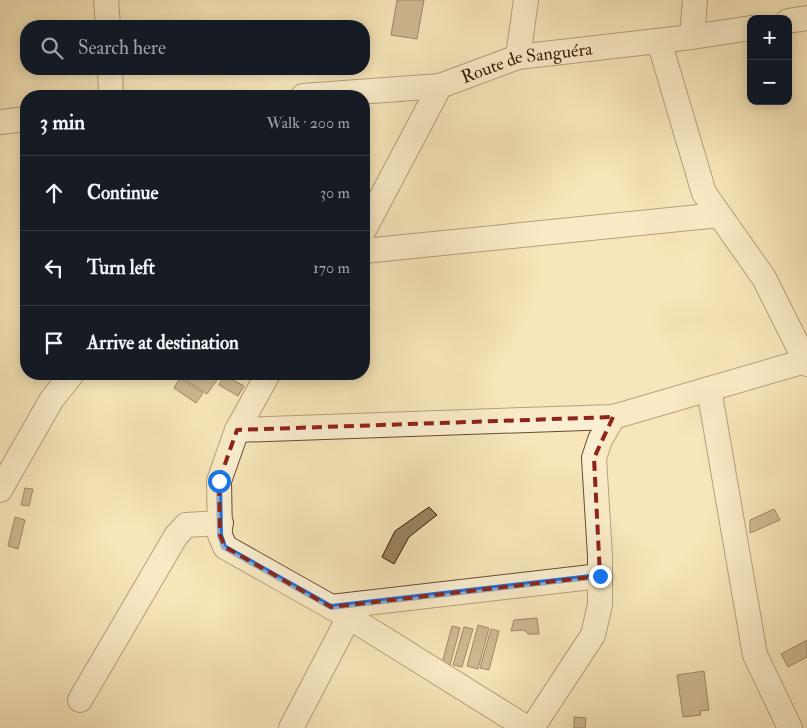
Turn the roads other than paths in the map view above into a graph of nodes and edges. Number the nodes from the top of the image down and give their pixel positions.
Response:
1 (106, 0) edge
2 (526, 0) edge
3 (695, 0) edge
4 (807, 18) edge
5 (108, 20) edge
6 (792, 20) edge
7 (747, 29) edge
8 (692, 37) junction
9 (659, 41) junction
10 (518, 56) junction
11 (110, 75) edge
12 (440, 86) junction
13 (111, 90) edge
14 (370, 91) edge
15 (20, 120) edge
16 (0, 122) edge
17 (719, 215) junction
18 (370, 219) edge
19 (370, 250) edge
20 (806, 362) edge
21 (67, 380) edge
22 (265, 380) edge
23 (709, 389) junction
24 (613, 417) junction
25 (237, 430) junction
26 (0, 490) edge
27 (221, 523) junction
28 (600, 576) junction
29 (340, 612) junction
30 (80, 700) dead end
31 (787, 727) edge
32 (291, 728) edge
33 (527, 728) edge
34 (532, 728) edge

1 - 5 street
2 - 10 street
3 - 8 street
4 - 6 street
7 - 8 street, Route de Sanguéra
8 - 9 street, Route de Sanguéra
9 - 10 street, Route de Sanguéra
9 - 17 street
10 - 12 street, Route de Sanguéra
11 - 13 street
12 - 14 street, Route de Sanguéra
12 - 18 street
15 - 16 street
17 - 19 street
17 - 20 street
20 - 23 street
21 - 26 street
22 - 25 street
23 - 24 street
23 - 31 street
24 - 25 street
24 - 28 street
25 - 27 street
27 - 29 street
27 - 30 street
28 - 29 street
28 - 34 street
29 - 32 street
29 - 33 street

